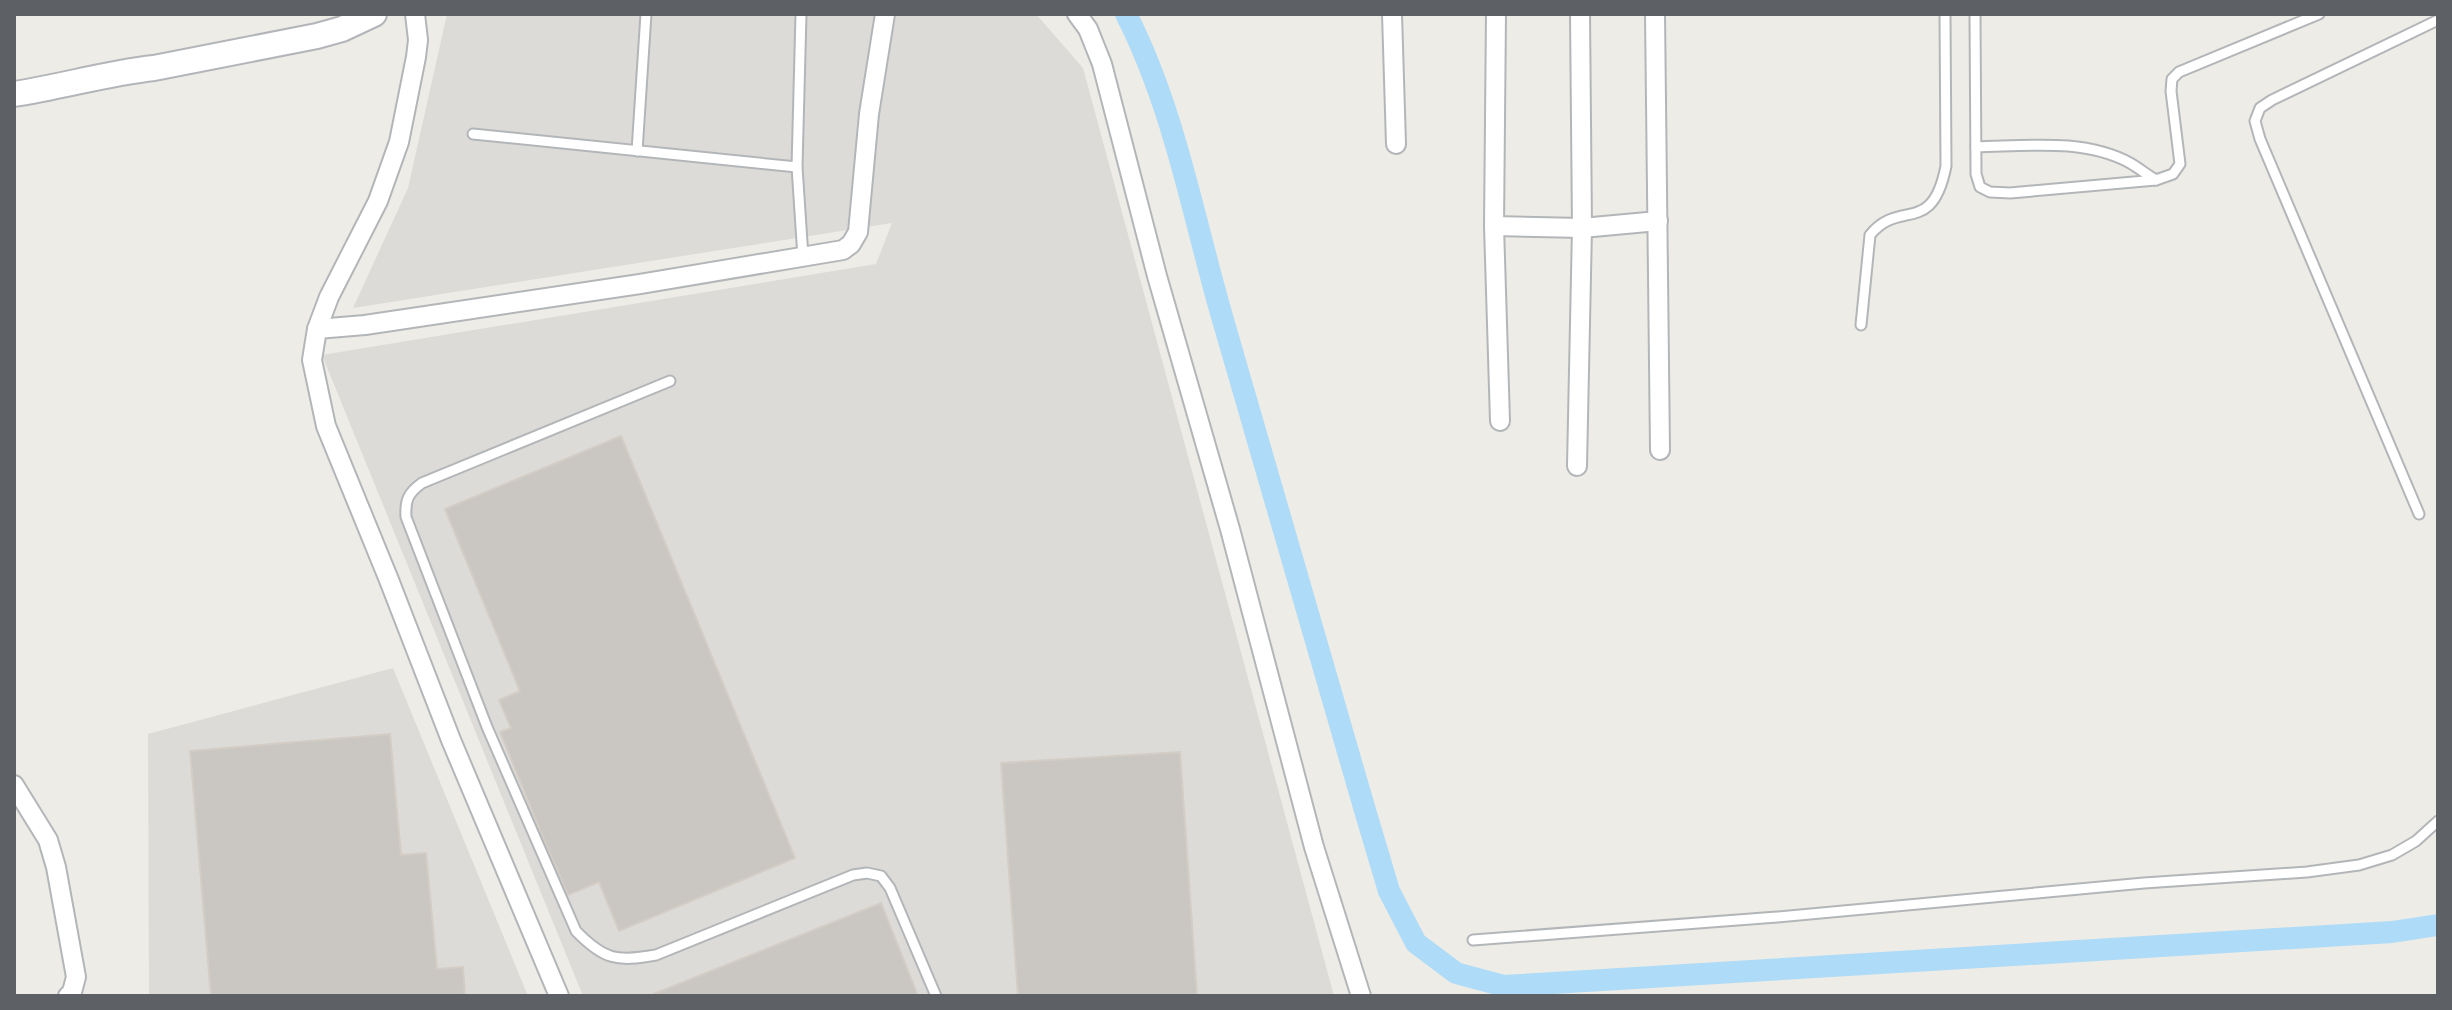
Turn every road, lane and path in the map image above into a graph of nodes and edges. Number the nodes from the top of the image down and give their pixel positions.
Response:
1 (374, 14) edge
2 (415, 14) edge
3 (646, 14) edge
4 (801, 14) edge
5 (885, 14) edge
6 (1077, 14) edge
7 (1392, 14) edge
8 (1496, 14) edge
9 (1580, 14) edge
10 (1655, 14) edge
11 (1945, 14) edge
12 (1975, 14) edge
13 (2319, 14) edge
14 (2438, 20) edge
15 (14, 94) edge
16 (473, 134) dead end
17 (1396, 144) dead end
18 (1976, 147) junction
19 (637, 151) junction
20 (797, 167) junction
21 (2156, 180) junction
22 (1658, 221) junction
23 (1494, 226) junction
24 (1582, 228) junction
25 (803, 257) junction
26 (1861, 325) dead end
27 (317, 329) junction
28 (670, 381) dead end
29 (1500, 421) dead end
30 (1660, 450) dead end
31 (1577, 466) dead end
32 (2419, 514) dead end
33 (14, 785) edge
34 (2438, 821) edge
35 (1473, 940) dead end
36 (68, 996) edge
37 (559, 996) edge
38 (936, 996) edge
39 (1361, 996) edge

1 - 15 street
2 - 27 street
3 - 19 lane
4 - 20 lane
5 - 25 street
6 - 39 street
7 - 17 street
8 - 23 street
9 - 24 street
10 - 22 street
11 - 26 lane
12 - 18 lane
13 - 21 lane
14 - 32 lane
16 - 19 lane
18 - 21 lane
18 - 21 lane
19 - 20 lane
20 - 25 lane
22 - 24 street
22 - 30 street
23 - 24 street
23 - 29 street
24 - 31 street
25 - 27 street
27 - 37 street
28 - 38 lane
33 - 36 street
34 - 35 lane

